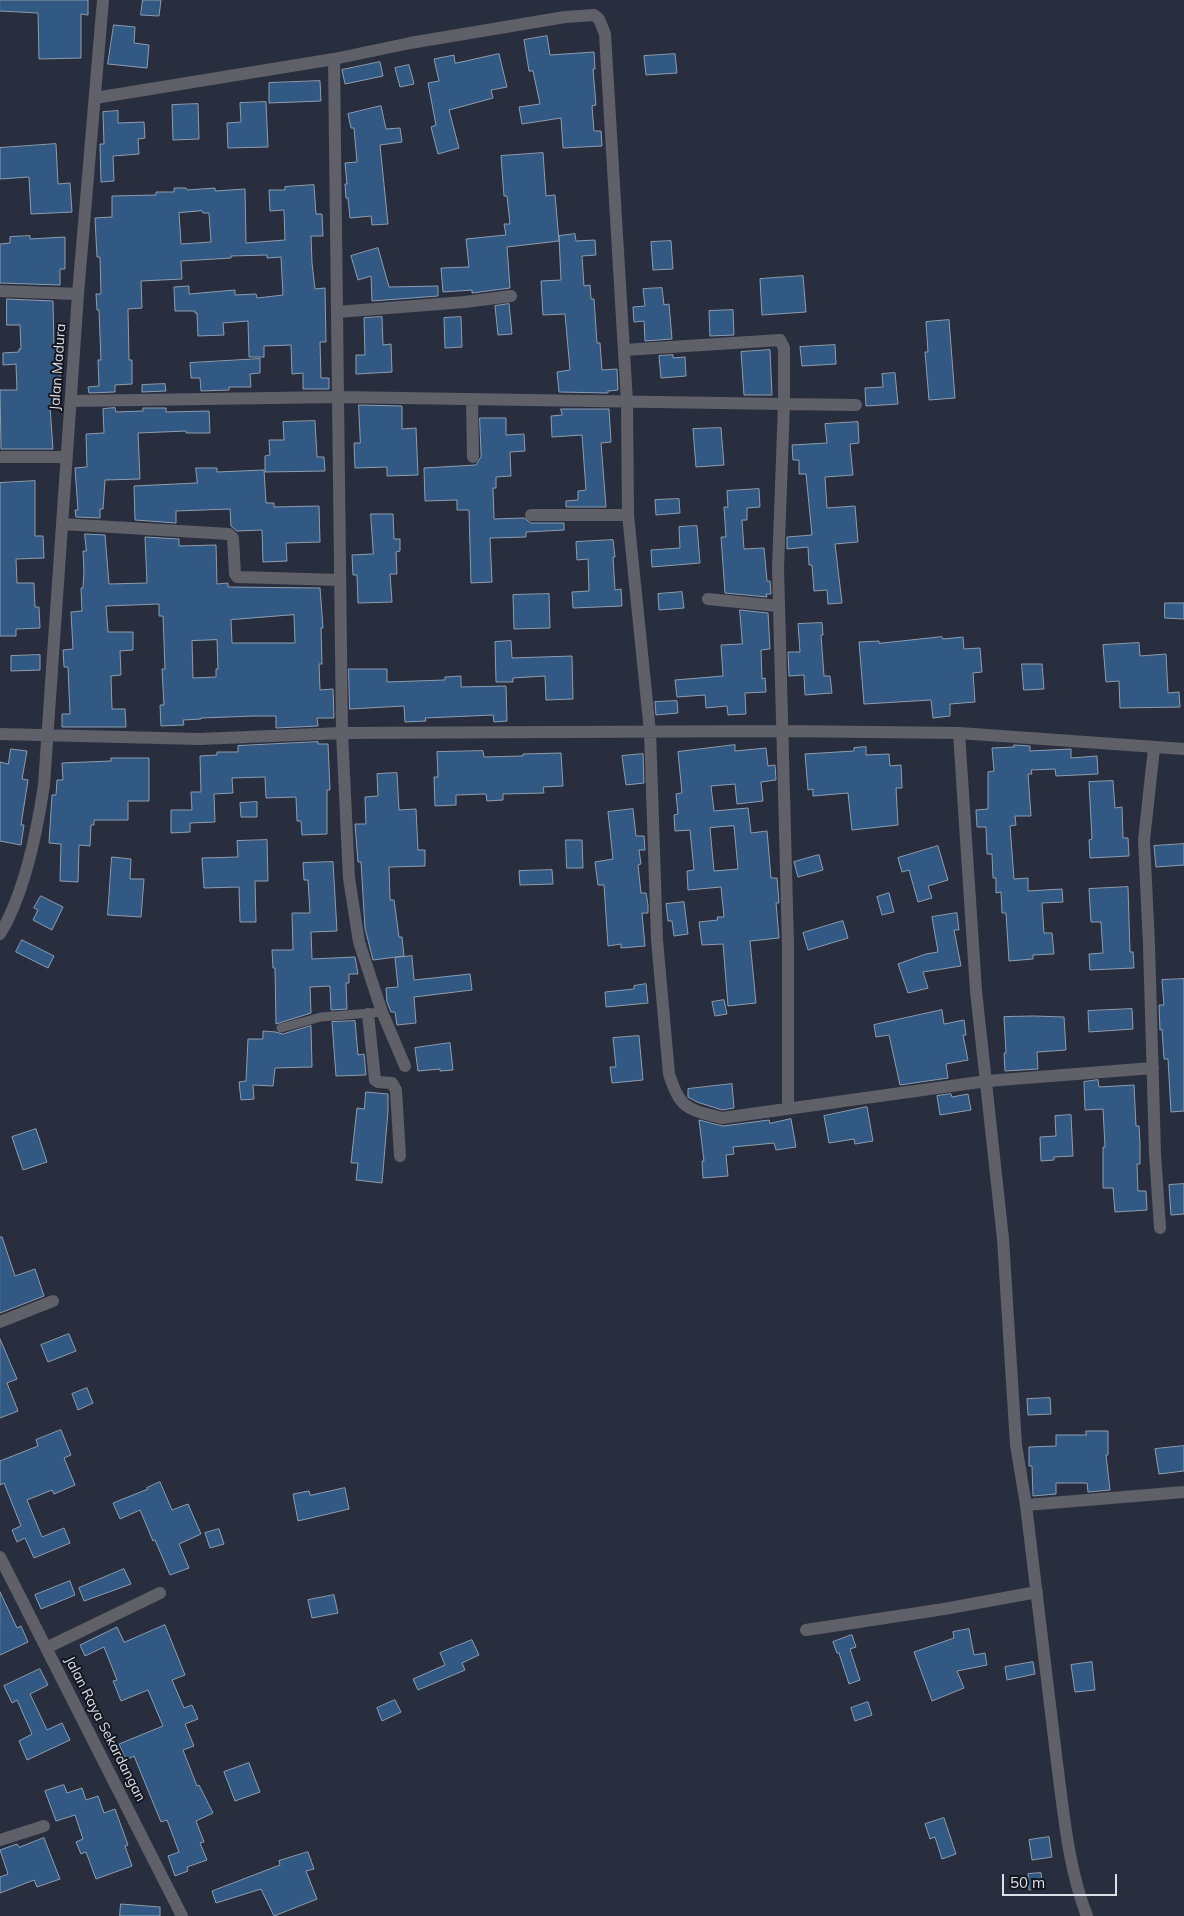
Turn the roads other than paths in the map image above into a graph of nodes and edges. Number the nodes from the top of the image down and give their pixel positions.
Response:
1 (103, 0) edge
2 (334, 59) junction
3 (95, 98) junction
4 (0, 291) edge
5 (78, 294) junction
6 (511, 296) dead end
7 (337, 312) junction
8 (624, 350) junction
9 (338, 397) junction
10 (472, 399) junction
11 (71, 401) junction
12 (627, 402) junction
13 (784, 404) junction
14 (856, 404) dead end
15 (0, 457) edge
16 (67, 457) junction
17 (473, 457) dead end
18 (530, 515) dead end
19 (628, 515) junction
20 (62, 524) junction
21 (340, 580) junction
22 (708, 600) dead end
23 (778, 606) junction
24 (650, 732) junction
25 (783, 732) junction
26 (342, 733) junction
27 (960, 733) junction
28 (0, 734) edge
29 (48, 737) junction
30 (1154, 748) junction
31 (1184, 749) edge
32 (0, 934) edge
33 (382, 1012) junction
34 (368, 1014) junction
35 (281, 1028) dead end
36 (405, 1066) dead end
37 (1153, 1068) junction
38 (987, 1081) junction
39 (788, 1109) junction
40 (400, 1156) dead end
41 (1160, 1228) dead end
42 (53, 1301) dead end
43 (0, 1322) edge
44 (1184, 1492) edge
45 (1026, 1505) junction
46 (0, 1557) edge
47 (1037, 1592) junction
48 (160, 1593) dead end
49 (806, 1630) dead end
50 (46, 1648) junction
51 (44, 1826) dead end
52 (0, 1840) edge
53 (182, 1916) edge
54 (1087, 1916) edge

1 - 3 street, Jalan Madura
2 - 3 street
2 - 7 street
2 - 8 street
3 - 5 street, Jalan Madura
4 - 5 street
5 - 11 street, Jalan Madura
6 - 7 street
7 - 9 street
8 - 12 street
8 - 13 street
9 - 10 street
9 - 11 street
9 - 21 street
10 - 12 street
10 - 17 street
11 - 16 street, Jalan Madura
12 - 13 street
12 - 19 street
13 - 14 street
13 - 23 street
15 - 16 street
16 - 20 street, Jalan Madura
18 - 19 street
19 - 24 street
20 - 21 street
20 - 29 street, Jalan Madura
21 - 26 street
22 - 23 street
23 - 25 street
24 - 25 street
24 - 26 street
24 - 39 street
25 - 27 street
25 - 39 street
26 - 29 street
26 - 33 street
27 - 30 street
27 - 38 street
28 - 29 street
29 - 32 street
30 - 31 street
30 - 37 street
33 - 34 lane
33 - 36 street
34 - 35 lane
34 - 40 street
37 - 38 street
37 - 41 street
38 - 39 street
38 - 45 street
42 - 43 street
44 - 45 street
45 - 47 street
46 - 50 street, Jalan Raya Sekardangan
47 - 49 street
47 - 54 street
48 - 50 street
50 - 53 street, Jalan Raya Sekardangan
51 - 52 street

